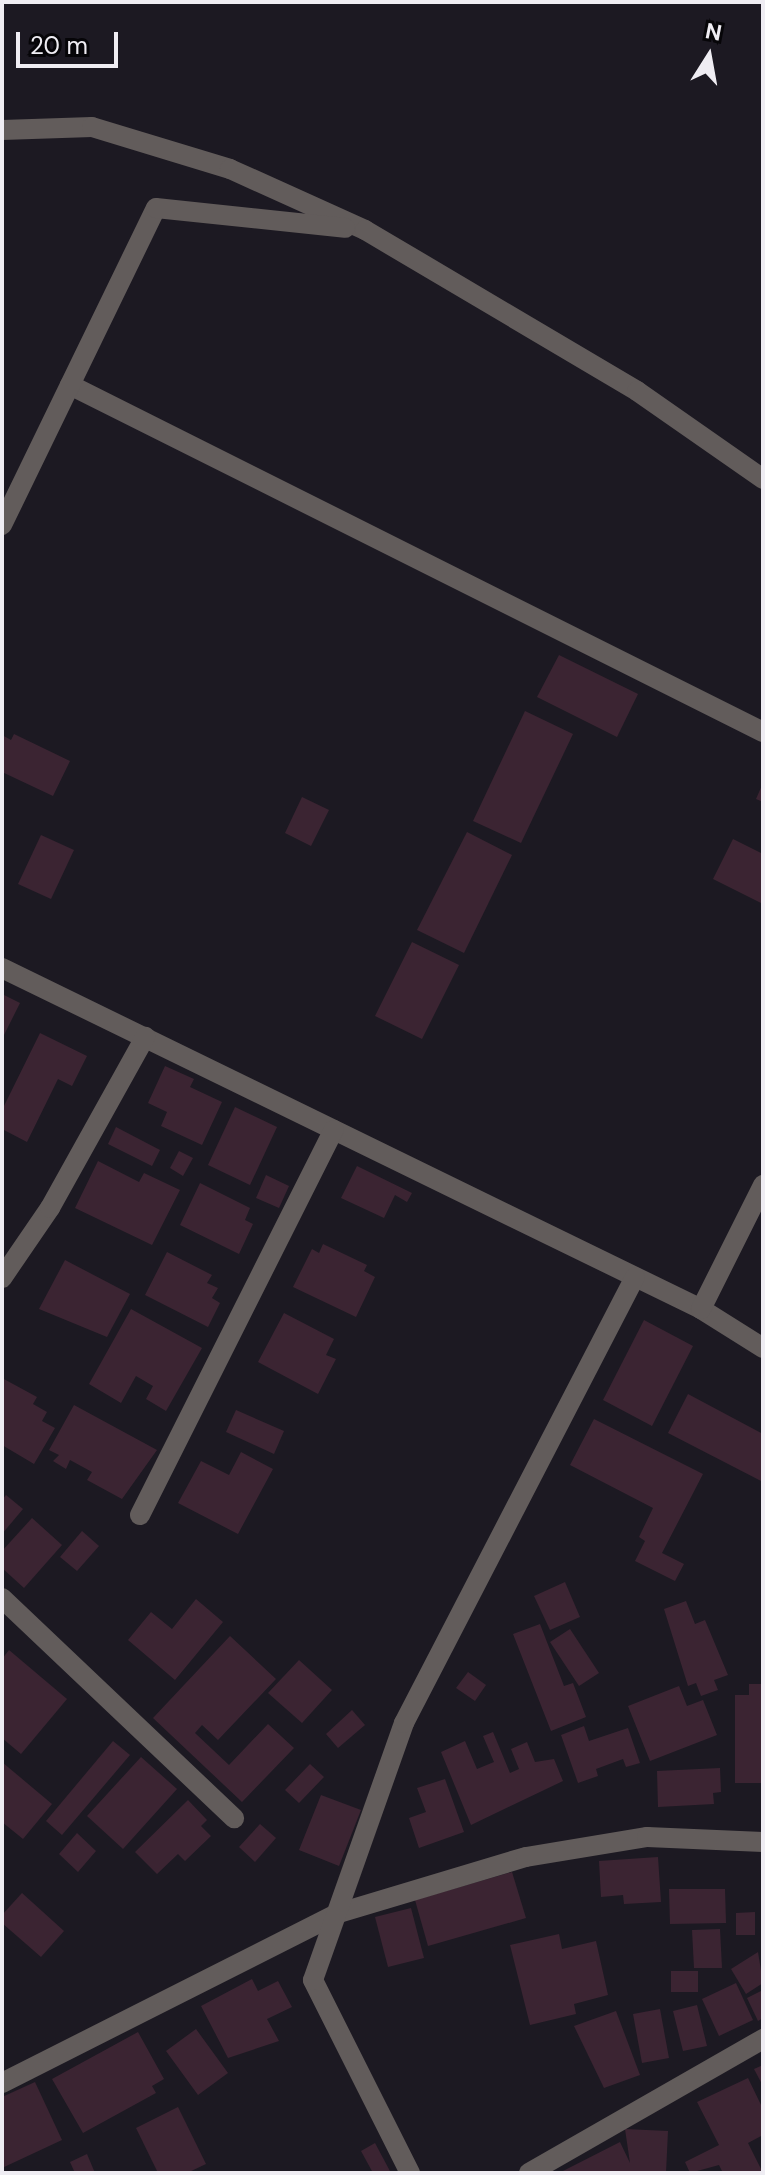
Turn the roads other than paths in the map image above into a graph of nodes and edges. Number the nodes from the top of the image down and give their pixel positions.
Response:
1 (2, 130) edge
2 (365, 230) junction
3 (70, 385) junction
4 (763, 479) edge
5 (2, 525) edge
6 (763, 732) edge
7 (2, 968) edge
8 (145, 1037) junction
9 (334, 1130) junction
10 (763, 1185) edge
11 (635, 1277) junction
12 (2, 1278) edge
13 (701, 1309) junction
14 (763, 1348) edge
15 (140, 1515) dead end
16 (2, 1598) edge
17 (234, 1818) dead end
18 (763, 1842) edge
19 (339, 1913) junction
20 (763, 2039) edge
21 (2, 2083) edge
22 (410, 2173) edge
23 (529, 2173) edge

1 - 2 street
2 - 3 street
2 - 4 street
3 - 5 street
3 - 6 street
7 - 8 street
8 - 9 street
8 - 12 street
9 - 11 street
9 - 15 street
10 - 13 street
11 - 13 street
11 - 19 street
13 - 14 street
16 - 17 street
18 - 19 street
19 - 21 street
19 - 22 street
20 - 23 street

